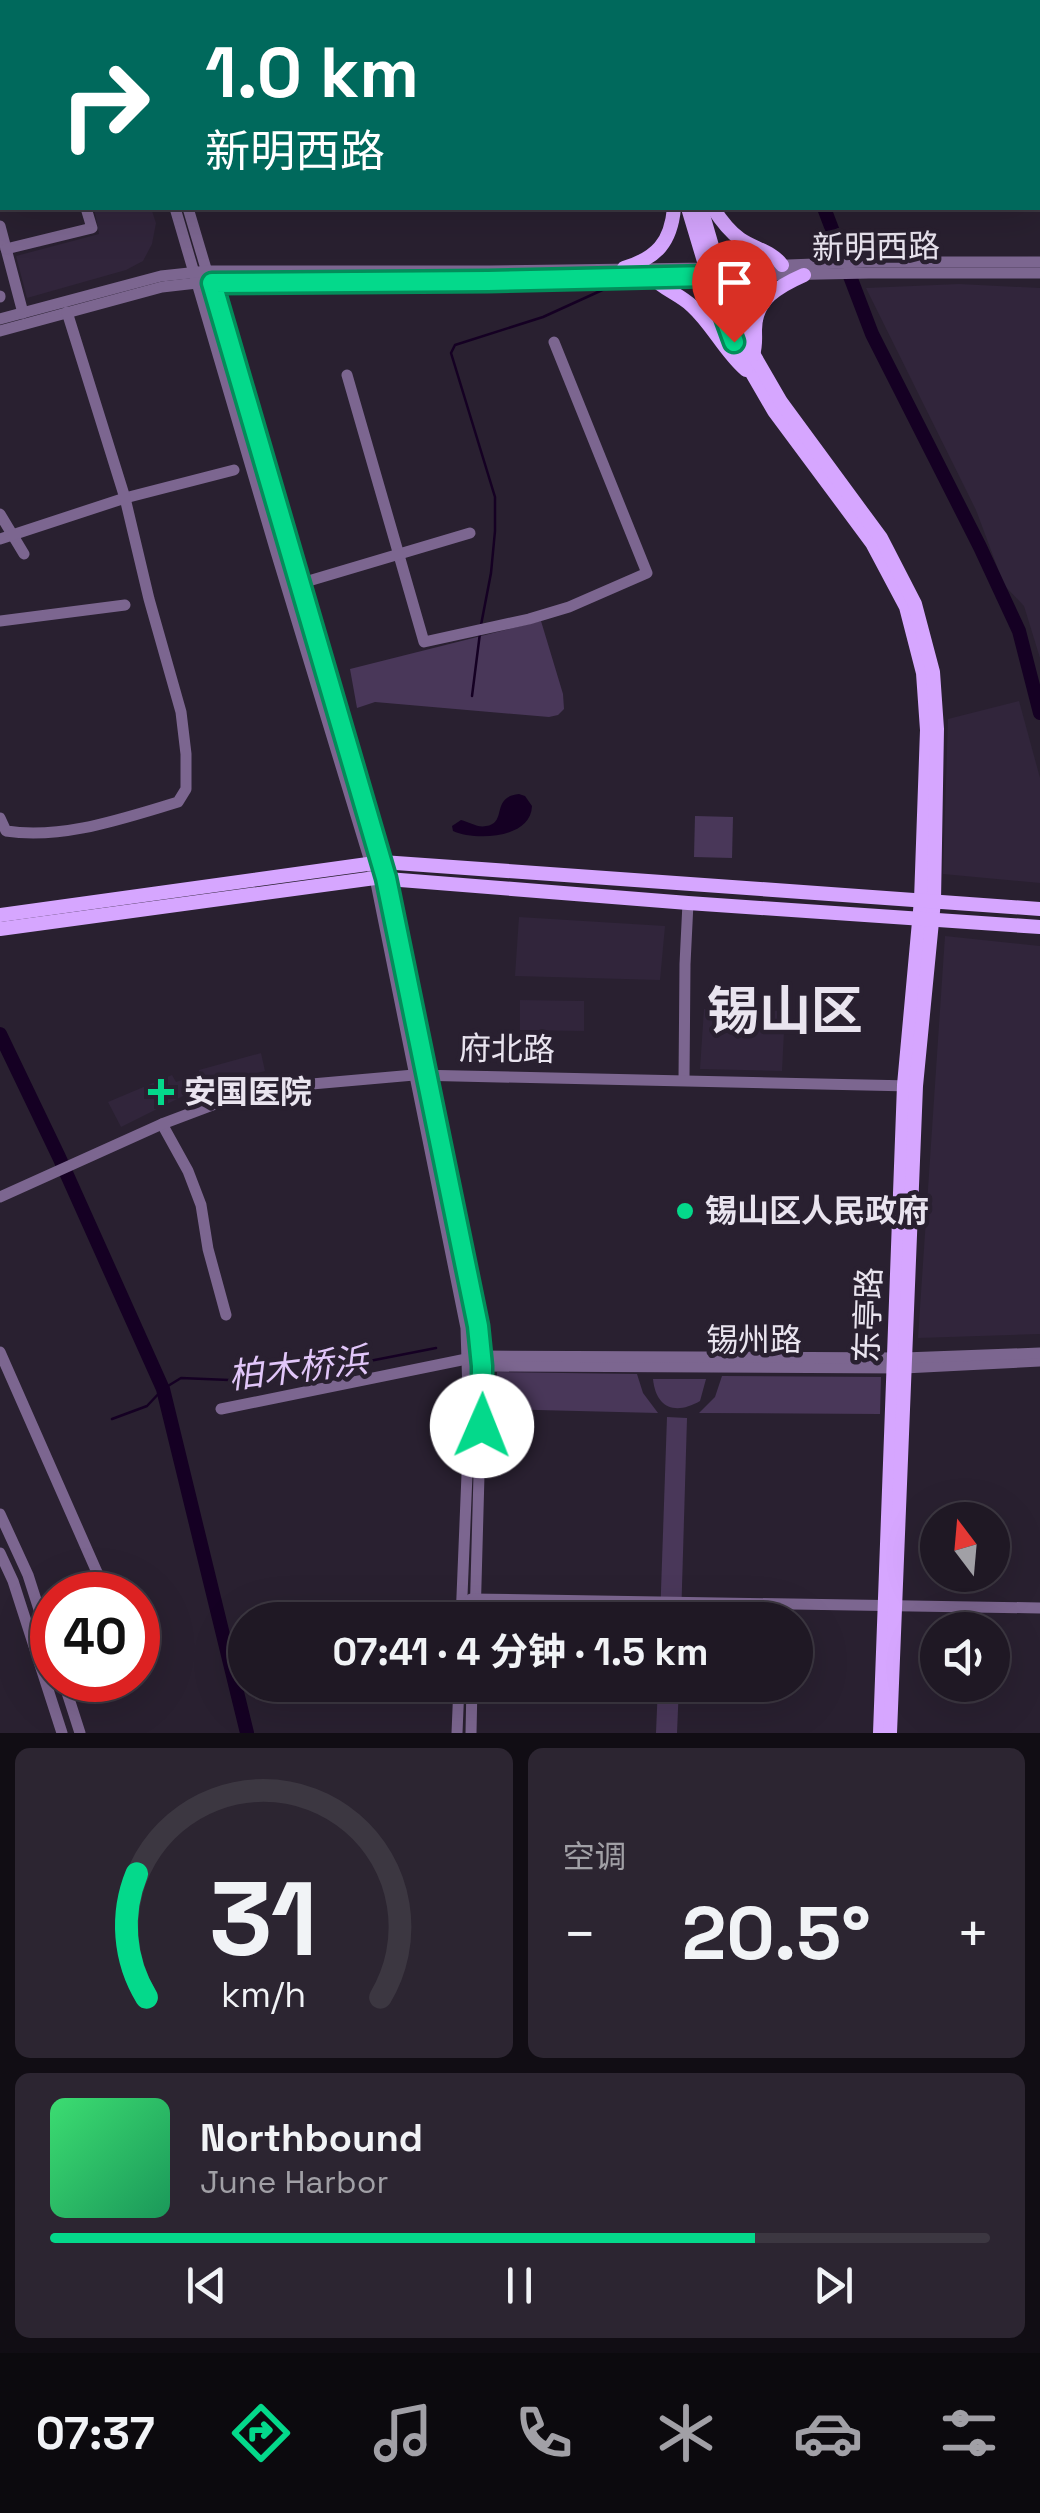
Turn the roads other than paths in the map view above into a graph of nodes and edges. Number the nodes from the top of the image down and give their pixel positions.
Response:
1 (87, 210) edge
2 (176, 210) edge
3 (189, 210) edge
4 (674, 210) edge
5 (689, 210) edge
6 (700, 210) edge
7 (714, 210) edge
8 (0, 229) edge
9 (6, 249) junction
10 (1040, 262) edge
11 (782, 265) junction
12 (868, 267) junction
13 (624, 268) junction
14 (823, 269) junction
15 (5, 271) edge
16 (714, 272) junction
17 (1040, 272) edge
18 (804, 275) junction
19 (652, 276) junction
20 (210, 277) junction
21 (195, 278) junction
22 (67, 312) junction
23 (23, 313) junction
24 (0, 320) edge
25 (0, 331) edge
26 (554, 342) dead end
27 (753, 355) junction
28 (347, 374) dead end
29 (752, 374) junction
30 (234, 470) dead end
31 (125, 498) junction
32 (0, 514) edge
33 (470, 533) dead end
34 (6, 537) edge
35 (24, 554) dead end
36 (399, 554) junction
37 (292, 586) junction
38 (125, 605) dead end
39 (0, 620) edge
40 (0, 818) edge
41 (379, 870) junction
42 (927, 901) junction
43 (688, 903) junction
44 (1040, 908) edge
45 (0, 915) edge
46 (925, 919) junction
47 (1040, 927) edge
48 (0, 929) edge
49 (421, 1075) junction
50 (684, 1080) junction
51 (910, 1086) junction
52 (162, 1124) junction
53 (0, 1197) edge
54 (226, 1314) dead end
55 (0, 1352) edge
56 (1040, 1352) edge
57 (477, 1361) junction
58 (1040, 1361) edge
59 (899, 1363) junction
60 (221, 1408) dead end
61 (0, 1514) edge
62 (0, 1552) edge
63 (97, 1572) edge
64 (30, 1581) edge
65 (469, 1599) junction
66 (468, 1602) edge
67 (470, 1602) edge
68 (890, 1605) junction
69 (1040, 1608) edge
70 (70, 1702) edge
71 (457, 1702) edge
72 (471, 1702) edge
73 (62, 1733) edge
74 (80, 1733) edge
75 (456, 1733) edge
76 (470, 1733) edge
77 (880, 1733) edge
78 (890, 1733) edge

1 - 9 street
2 - 21 street
3 - 20 street
4 - 13 main road
5 - 16 main road
6 - 16 main road
7 - 11 main road
8 - 9 street
9 - 15 street
10 - 12 street, 新明西路
11 - 14 street, 新明西路
11 - 16 street, 新明西路
12 - 14 street, 新明西路
12 - 17 street, 新明西路
13 - 16 street, 新明西路
13 - 20 street, 新明西路
14 - 18 street, 新明西路
15 - 23 street
16 - 18 street, 新明西路
16 - 19 street, 新明西路
16 - 27 main road
16 - 29 main road
18 - 27 main road
19 - 20 street, 新明西路
19 - 29 main road
20 - 21 street, 新明西路
20 - 37 street
21 - 22 street, 新明西路
21 - 23 street, 新明西路
21 - 37 street
22 - 25 street, 新明西路
22 - 31 street
23 - 24 street, 新明西路
26 - 36 street
27 - 42 main road
28 - 36 street
29 - 42 main road
30 - 31 street
31 - 34 street
31 - 40 street
32 - 34 street
33 - 36 street
34 - 35 street
36 - 37 street
37 - 41 street
38 - 39 street
41 - 42 main road
41 - 43 main road
41 - 45 main road
41 - 48 main road
41 - 49 street
42 - 44 main road
42 - 46 main road, 东亭路
43 - 46 main road
43 - 50 street
46 - 47 main road
46 - 51 main road, 东亭路
49 - 50 street, 府北路
49 - 52 street, 府北路
49 - 57 street
50 - 51 street, 府北路
51 - 59 main road, 东亭路
52 - 53 street, 府北路
52 - 54 street
55 - 63 street
56 - 59 street, 锡州路
57 - 59 street, 锡州路
57 - 60 street, 锡州路
57 - 65 street
58 - 59 street, 锡州路
59 - 68 main road, 东亭路
61 - 64 street
62 - 73 street
65 - 66 street
65 - 67 street
65 - 68 street
68 - 69 street
68 - 77 main road, 东亭路
68 - 78 main road, 东亭路
70 - 74 street
71 - 75 street
72 - 76 street

